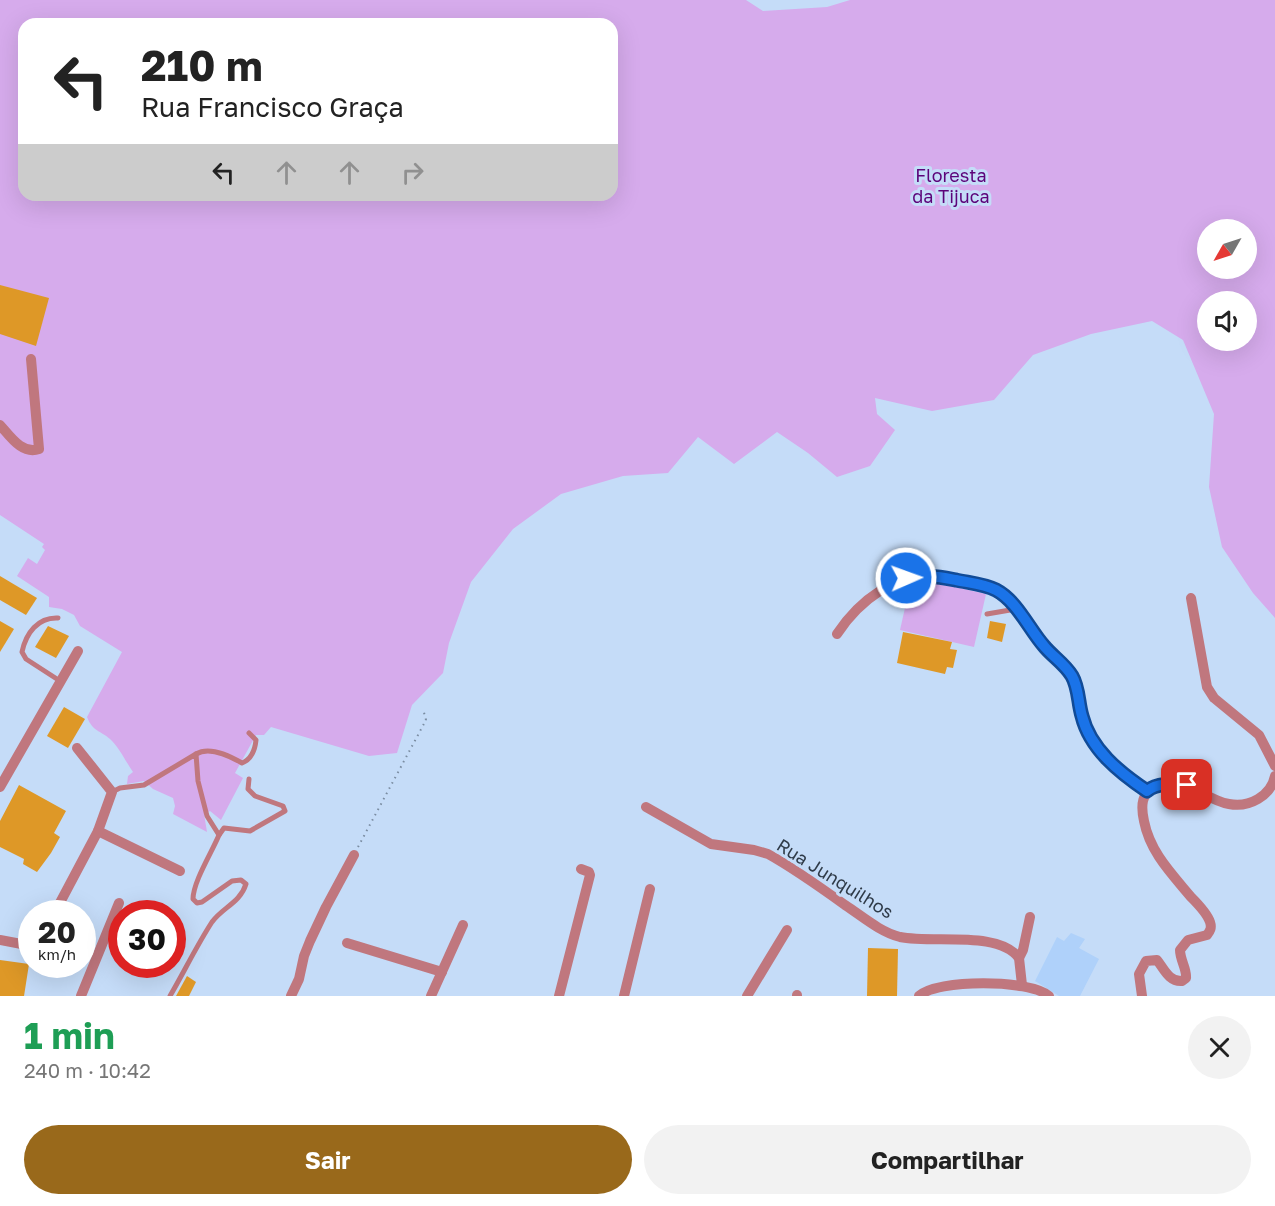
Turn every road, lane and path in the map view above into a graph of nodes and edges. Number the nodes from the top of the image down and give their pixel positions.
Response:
1 (31, 359) dead end
2 (0, 425) edge
3 (1191, 598) dead end
4 (1016, 609) junction
5 (987, 614) dead end
6 (58, 618) dead end
7 (837, 634) dead end
8 (78, 651) dead end
9 (60, 681) junction
10 (423, 710) dead end
11 (249, 733) dead end
12 (77, 748) dead end
13 (196, 754) junction
14 (1275, 766) edge
15 (1275, 776) edge
16 (249, 779) dead end
17 (0, 787) edge
18 (1147, 791) junction
19 (112, 792) junction
20 (646, 807) dead end
21 (98, 831) junction
22 (219, 835) junction
23 (354, 855) joint
24 (581, 869) dead end
25 (180, 871) dead end
26 (651, 889) dead end
27 (61, 900) edge
28 (1030, 917) dead end
29 (463, 925) dead end
30 (787, 930) dead end
31 (0, 940) edge
32 (108, 941) edge
33 (18, 943) edge
34 (347, 943) dead end
35 (1019, 958) junction
36 (442, 972) junction
37 (1022, 986) junction
38 (919, 995) edge
39 (81, 996) edge
40 (170, 996) edge
41 (291, 996) edge
42 (431, 996) edge
43 (559, 996) edge
44 (624, 996) edge
45 (747, 996) edge
46 (1049, 996) edge
47 (1142, 996) edge

1 - 2 street
3 - 14 street
4 - 5 lane
4 - 7 street
4 - 18 street
6 - 9 lane
8 - 9 street
9 - 17 street
10 - 23 path
11 - 13 lane
12 - 19 street
13 - 19 lane
13 - 22 lane
15 - 18 street
16 - 22 lane
18 - 47 street
19 - 21 street
20 - 35 street, Rua Junquilhos
21 - 25 street
21 - 27 street
22 - 40 lane
23 - 41 street
24 - 43 street
26 - 44 street
28 - 35 street
29 - 36 street
30 - 45 street
31 - 33 street
32 - 39 street
34 - 36 street
35 - 37 street
36 - 42 street
37 - 38 street
37 - 46 street

